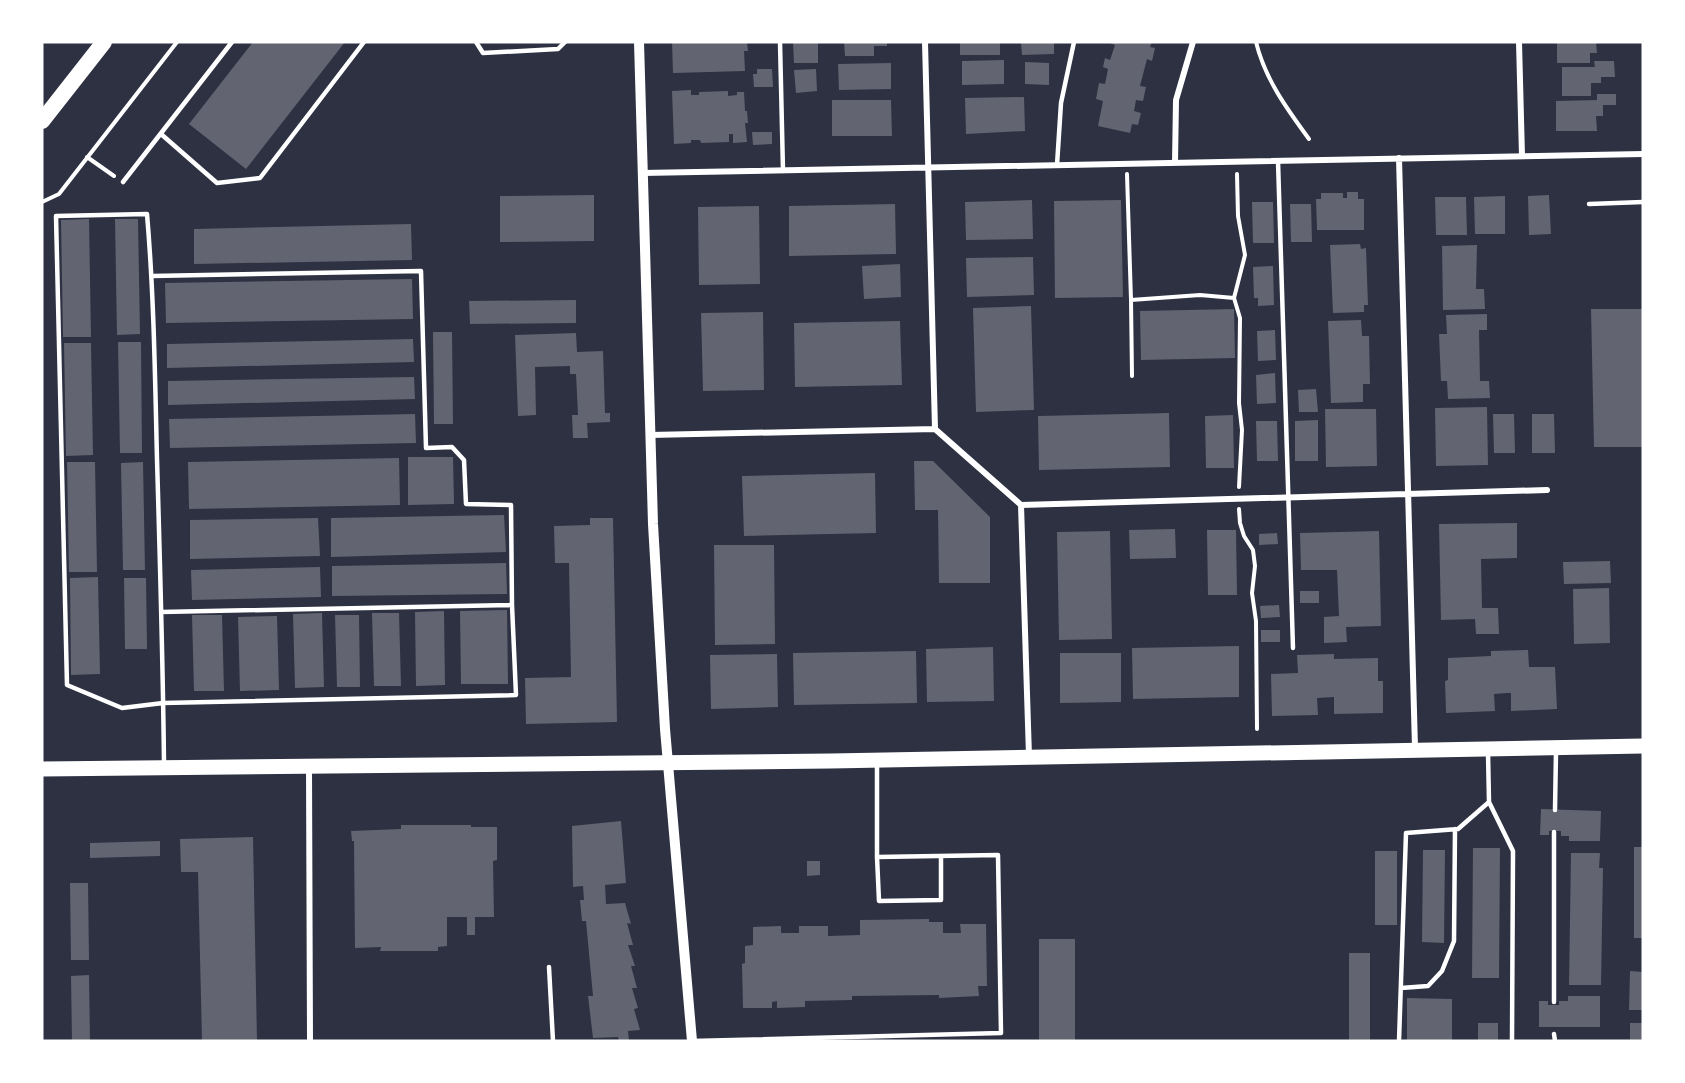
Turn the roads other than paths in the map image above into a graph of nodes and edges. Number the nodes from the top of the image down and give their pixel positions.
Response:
1 (104, 42) edge
2 (232, 42) edge
3 (364, 42) edge
4 (476, 42) edge
5 (566, 42) edge
6 (639, 42) edge
7 (780, 42) edge
8 (925, 42) edge
9 (1074, 42) edge
10 (1193, 42) edge
11 (1519, 42) edge
12 (42, 121) edge
13 (161, 134) junction
14 (1643, 154) edge
15 (1522, 156) junction
16 (1399, 158) junction
17 (1278, 161) junction
18 (1175, 163) junction
19 (1057, 165) junction
20 (928, 168) junction
21 (783, 171) junction
22 (642, 173) junction
23 (123, 182) road end
24 (1643, 202) edge
25 (1589, 204) dead end
26 (152, 276) junction
27 (935, 429) junction
28 (650, 435) junction
29 (1547, 490) dead end
30 (1408, 494) junction
31 (1289, 497) junction
32 (1022, 505) junction
33 (512, 605) junction
34 (162, 612) junction
35 (1293, 648) dead end
36 (163, 703) junction
37 (1643, 746) edge
38 (1556, 748) junction
39 (1488, 749) junction
40 (1415, 751) junction
41 (1029, 757) junction
42 (877, 760) junction
43 (667, 762) junction
44 (164, 767) junction
45 (309, 767) junction
46 (42, 769) edge
47 (1489, 802) junction
48 (1555, 810) dead end
49 (1455, 829) junction
50 (1554, 832) dead end
51 (941, 856) junction
52 (877, 857) junction
53 (549, 967) dead end
54 (1401, 988) junction
55 (1554, 1002) dead end
56 (1554, 1034) dead end
57 (310, 1041) edge
58 (553, 1041) edge
59 (692, 1041) edge
60 (1399, 1041) edge
61 (1512, 1041) edge
62 (1555, 1041) edge

1 - 12 highway
2 - 13 lane
3 - 13 lane
4 - 5 lane
6 - 22 street
7 - 21 lane
8 - 20 street
9 - 19 lane
10 - 18 street
11 - 15 street
13 - 23 lane
14 - 15 street
15 - 16 street
16 - 17 street
16 - 30 street
17 - 18 street
17 - 31 lane
18 - 19 street
19 - 20 street
20 - 21 street
20 - 27 street
21 - 22 street
22 - 28 street
24 - 25 lane
26 - 33 lane
26 - 34 lane
26 - 36 lane
27 - 28 street
27 - 32 street
28 - 43 street
29 - 30 street
30 - 31 street
30 - 40 street
31 - 32 street
31 - 35 lane
32 - 41 street
33 - 34 lane
33 - 36 lane
34 - 36 lane
36 - 44 lane
37 - 38 main road
38 - 39 main road
38 - 48 lane
39 - 40 main road
39 - 47 lane
40 - 41 main road
41 - 42 main road
42 - 43 main road
42 - 52 lane
43 - 45 main road
43 - 59 street
44 - 45 main road
44 - 46 main road
45 - 57 street
47 - 49 lane
47 - 61 lane
49 - 54 lane
49 - 54 lane
50 - 55 lane
51 - 52 lane
51 - 52 lane
51 - 59 lane
53 - 58 lane
54 - 60 lane
56 - 62 lane

